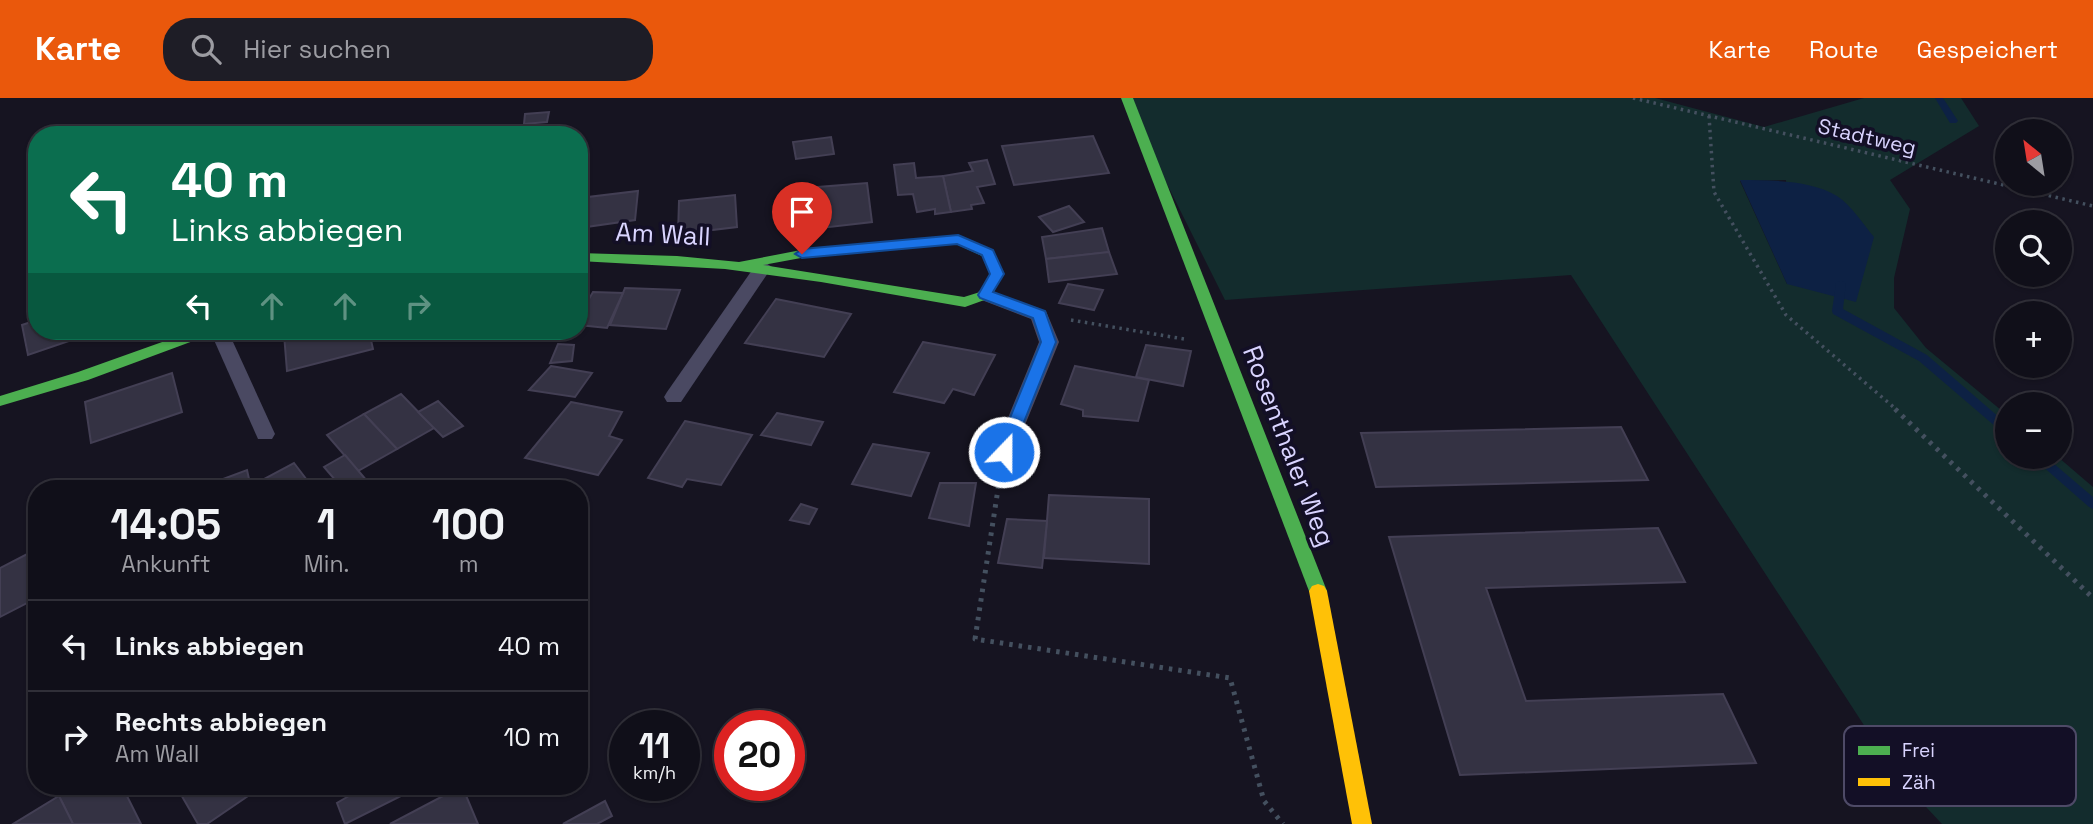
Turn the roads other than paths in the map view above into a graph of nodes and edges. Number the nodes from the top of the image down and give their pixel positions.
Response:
1 (1127, 98) edge
2 (588, 257) edge
3 (754, 266) junction
4 (985, 295) junction
5 (182, 340) edge
6 (223, 340) edge
7 (674, 397) dead end
8 (0, 401) edge
9 (265, 434) dead end
10 (1004, 452) road end
11 (1362, 824) edge

1 - 11 street, Rosenthaler Weg
2 - 3 street, Am Wall
3 - 4 street, Am Wall
3 - 4 street, Am Wall
3 - 7 lane
4 - 10 lane
5 - 8 street
6 - 9 lane

